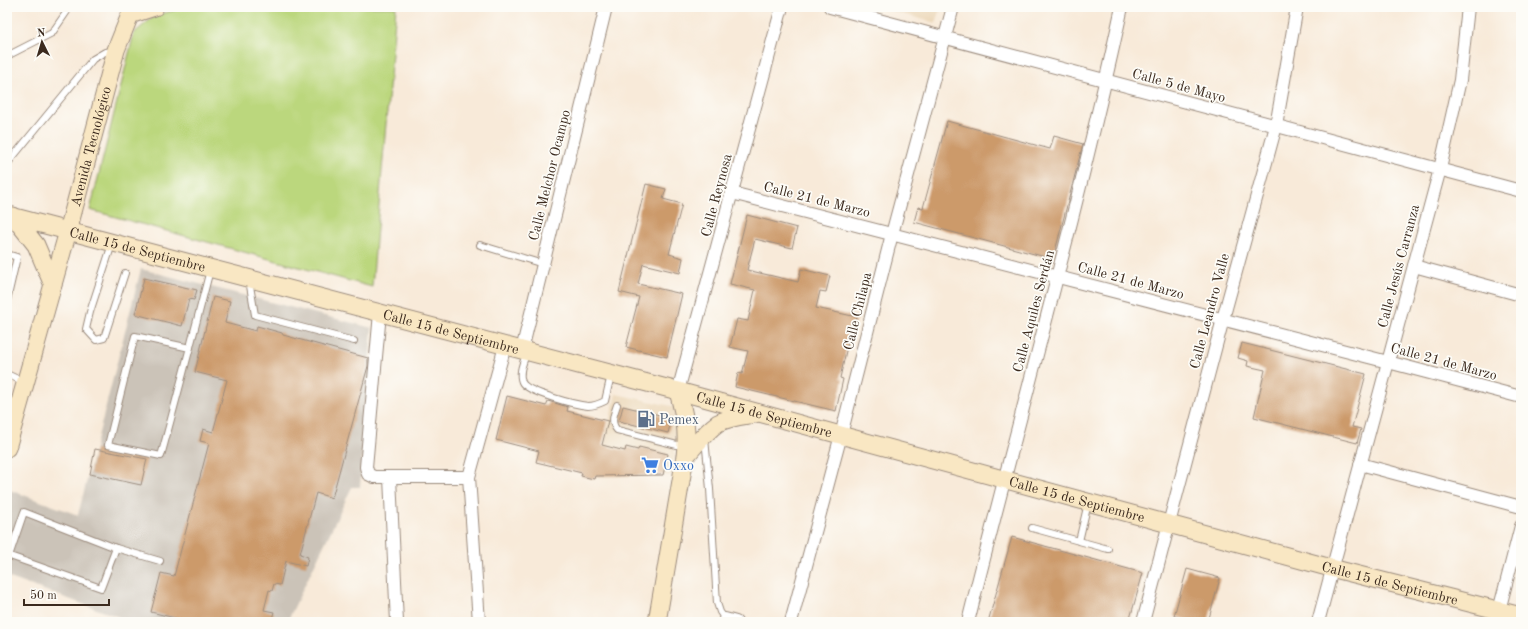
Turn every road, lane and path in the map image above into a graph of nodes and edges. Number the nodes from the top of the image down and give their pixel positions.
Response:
1 (70, 7) edge
2 (155, 7) edge
3 (606, 7) edge
4 (782, 7) edge
5 (830, 7) edge
6 (953, 7) edge
7 (1122, 7) edge
8 (1297, 7) edge
9 (1468, 7) edge
10 (129, 11) edge
11 (945, 38) junction
12 (116, 50) junction
13 (7, 56) edge
14 (1106, 81) junction
15 (1276, 126) junction
16 (7, 164) edge
17 (1440, 169) junction
18 (1521, 191) edge
19 (732, 192) junction
20 (10, 215) edge
21 (68, 231) junction
22 (892, 234) junction
23 (113, 242) junction
24 (480, 244) dead end
25 (7, 254) edge
26 (543, 264) junction
27 (1414, 266) junction
28 (210, 268) junction
29 (125, 273) dead end
30 (1058, 276) junction
31 (248, 278) junction
32 (53, 285) junction
33 (1521, 296) edge
34 (7, 300) edge
35 (380, 313) junction
36 (1223, 319) junction
37 (354, 341) dead end
38 (505, 346) junction
39 (190, 348) junction
40 (525, 351) junction
41 (1388, 362) junction
42 (7, 374) edge
43 (612, 374) junction
44 (25, 382) junction
45 (678, 391) junction
46 (1521, 398) edge
47 (617, 405) dead end
48 (761, 413) junction
49 (842, 435) junction
50 (704, 436) junction
51 (7, 448) edge
52 (686, 452) junction
53 (1360, 464) junction
54 (469, 477) junction
55 (390, 478) junction
56 (1003, 479) junction
57 (1088, 502) junction
58 (1521, 507) edge
59 (1168, 524) junction
60 (1521, 526) edge
61 (1032, 528) dead end
62 (1079, 541) junction
63 (116, 548) junction
64 (1108, 549) dead end
65 (8, 555) edge
66 (160, 561) dead end
67 (1331, 568) junction
68 (1498, 616) edge
69 (1521, 616) edge
70 (730, 620) edge
71 (397, 622) edge
72 (479, 622) edge
73 (658, 622) edge
74 (791, 622) edge
75 (968, 622) edge
76 (1142, 622) edge
77 (1318, 622) edge

1 - 13 lane
2 - 10 street
3 - 26 street, Calle Melchor Ocampo
4 - 19 street, Calle Reynosa
5 - 11 street, Calle 5 de Mayo
6 - 11 street, Calle Chilapa
7 - 14 street, Calle Aquiles Serdán
8 - 15 street, Calle Leandro Valle
9 - 17 street, Calle Jesús Carranza
10 - 12 street, Avenida Tecnológico
11 - 14 street, Calle 5 de Mayo
11 - 22 street, Calle Chilapa
12 - 16 lane
12 - 21 street, Avenida Tecnológico
14 - 15 street, Calle 5 de Mayo
14 - 30 street, Calle Aquiles Serdán
15 - 17 street, Calle 5 de Mayo
15 - 36 street, Calle Leandro Valle
17 - 18 street, Calle 5 de Mayo
17 - 27 street, Calle Jesús Carranza
19 - 22 street, Calle 21 de Marzo
19 - 45 street, Calle Reynosa
20 - 21 street, Calle 15 de Septiembre
20 - 32 street
21 - 23 street, Calle 15 de Septiembre
21 - 32 street, Avenida Tecnológico
22 - 30 street, Calle 21 de Marzo
22 - 49 street, Calle Chilapa
23 - 28 street, Calle 15 de Septiembre
23 - 29 lane
24 - 26 lane
25 - 34 lane
26 - 40 street, Calle Melchor Ocampo
27 - 33 street
27 - 41 street, Calle Jesús Carranza
28 - 31 street, Calle 15 de Septiembre
28 - 39 lane
30 - 36 street, Calle 21 de Marzo
30 - 56 street, Calle Aquiles Serdán
31 - 35 street, Calle 15 de Septiembre
31 - 37 lane
32 - 44 street, Avenida Tecnológico
35 - 38 street, Calle 15 de Septiembre
35 - 55 street
36 - 41 street, Calle 21 de Marzo
36 - 59 street, Calle Leandro Valle
38 - 40 street, Calle 15 de Septiembre
38 - 54 street
39 - 39 lane
40 - 43 street, Calle 15 de Septiembre
40 - 43 lane
41 - 46 street, Calle 21 de Marzo
41 - 53 street, Calle Jesús Carranza
42 - 44 lane
43 - 45 street, Calle 15 de Septiembre
44 - 51 street, Avenida Tecnológico
45 - 48 street, Calle 15 de Septiembre
45 - 52 street
47 - 52 lane
48 - 49 street, Calle 15 de Septiembre
48 - 50 street
49 - 56 street, Calle 15 de Septiembre
49 - 74 street, Calle Chilapa
50 - 52 street
50 - 70 lane
52 - 73 street
53 - 58 street
53 - 67 street, Calle Jesús Carranza
54 - 55 street
54 - 72 street
55 - 71 street
56 - 57 street, Calle 15 de Septiembre
56 - 75 street, Calle Aquiles Serdán
57 - 59 street, Calle 15 de Septiembre
57 - 62 lane
59 - 67 street, Calle 15 de Septiembre
59 - 76 street, Calle Leandro Valle
60 - 68 street
61 - 62 lane
62 - 64 lane
63 - 65 lane
63 - 65 lane
63 - 66 lane
67 - 68 street, Calle 15 de Septiembre
67 - 77 street, Calle Jesús Carranza
68 - 69 street, Calle 15 de Septiembre

